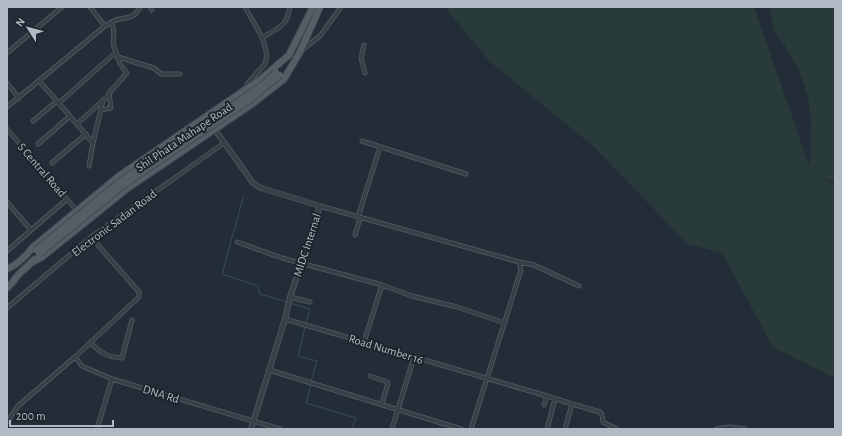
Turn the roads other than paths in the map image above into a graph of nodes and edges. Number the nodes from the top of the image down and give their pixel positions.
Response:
1 (62, 7) edge
2 (90, 7) edge
3 (140, 7) edge
4 (245, 7) edge
5 (290, 7) edge
6 (313, 7) edge
7 (320, 7) edge
8 (341, 7) edge
9 (112, 22) junction
10 (105, 26) junction
11 (263, 37) junction
12 (364, 45) dead end
13 (116, 52) junction
14 (300, 52) junction
15 (7, 53) edge
16 (289, 55) junction
17 (118, 57) junction
18 (295, 59) junction
19 (261, 69) junction
20 (365, 73) dead end
21 (180, 74) dead end
22 (267, 74) junction
23 (278, 74) junction
24 (39, 81) junction
25 (7, 83) edge
26 (247, 89) junction
27 (110, 95) junction
28 (18, 98) junction
29 (103, 100) junction
30 (58, 102) junction
31 (255, 102) junction
32 (7, 108) edge
33 (101, 110) junction
34 (70, 116) junction
35 (206, 118) junction
36 (33, 121) dead end
37 (77, 124) junction
38 (7, 129) edge
39 (214, 130) junction
40 (86, 134) junction
41 (362, 141) dead end
42 (93, 143) junction
43 (224, 143) junction
44 (38, 144) dead end
45 (380, 147) junction
46 (52, 163) dead end
47 (89, 166) dead end
48 (466, 174) dead end
49 (67, 199) junction
50 (7, 202) edge
51 (320, 206) junction
52 (77, 211) junction
53 (359, 218) junction
54 (31, 230) junction
55 (355, 235) dead end
56 (91, 237) junction
57 (237, 242) dead end
58 (7, 251) edge
59 (38, 252) junction
60 (27, 255) junction
61 (33, 262) junction
62 (519, 262) junction
63 (302, 263) junction
64 (9, 268) edge
65 (18, 275) junction
66 (8, 278) edge
67 (382, 285) junction
68 (579, 286) dead end
69 (7, 288) edge
70 (290, 297) junction
71 (310, 302) dead end
72 (7, 308) edge
73 (285, 319) junction
74 (132, 320) dead end
75 (505, 323) junction
76 (364, 342) junction
77 (91, 343) junction
78 (75, 357) junction
79 (414, 358) junction
80 (269, 370) junction
81 (370, 376) dead end
82 (112, 379) junction
83 (488, 379) junction
84 (547, 396) junction
85 (555, 399) junction
86 (382, 404) junction
87 (572, 404) junction
88 (544, 405) dead end
89 (398, 410) junction
90 (253, 421) junction
91 (7, 422) edge
92 (97, 429) edge
93 (251, 429) edge
94 (280, 429) edge
95 (392, 429) edge
96 (461, 429) edge
97 (471, 429) edge
98 (547, 429) edge
99 (565, 429) edge
100 (617, 429) edge
101 (716, 429) edge
102 (745, 429) edge

1 - 15 street
2 - 10 street
3 - 9 street
4 - 11 street
5 - 11 street
6 - 16 main road, Shil Phata Mahape Road
7 - 14 main road, Shil Phata Mahape Road
8 - 14 street
9 - 10 street
9 - 13 street
10 - 24 street
11 - 19 street
12 - 20 street
13 - 17 street
13 - 30 street
14 - 18 main road, Shil Phata Mahape Road
16 - 22 main road, Shil Phata Mahape Road
16 - 23 main road
17 - 21 street
17 - 27 street
18 - 23 main road
18 - 31 main road, Shil Phata Mahape Road
19 - 22 street
19 - 26 street
22 - 26 main road, Shil Phata Mahape Road
23 - 59 main road, bridge
24 - 28 street
24 - 30 street
25 - 28 street
26 - 31 street
26 - 35 main road, Shil Phata Mahape Road
27 - 29 street
27 - 33 street
28 - 32 street
29 - 33 street
29 - 37 street
30 - 34 street
30 - 36 street
31 - 39 main road, Shil Phata Mahape Road
33 - 42 street
34 - 37 street
34 - 44 street
35 - 39 street, MIDC Internal
35 - 52 main road, Shil Phata Mahape Road
37 - 40 street
38 - 49 street, S Central Road
39 - 43 street, MIDC Internal
39 - 61 main road, Shil Phata Mahape Road
40 - 42 street
40 - 46 street
41 - 45 street
42 - 47 street
43 - 51 street, MIDC Internal
43 - 56 street, Electronic Sadan Road
45 - 48 street
45 - 53 street
49 - 52 street, S Central Road
49 - 54 street
50 - 54 street
51 - 53 street
51 - 63 street, MIDC Internal
52 - 60 main road, Shil Phata Mahape Road
53 - 55 street
53 - 62 street
54 - 58 street
56 - 72 street, Electronic Sadan Road
56 - 77 street
57 - 63 street
59 - 60 main road
59 - 61 main road
60 - 64 main road
61 - 65 main road
62 - 68 street
62 - 75 street
63 - 67 street
63 - 70 street, MIDC Internal
64 - 66 main road
65 - 66 main road
65 - 69 main road
67 - 75 street
67 - 76 street
70 - 71 street
70 - 73 street, MIDC Internal
73 - 76 street, Road Number 16
73 - 80 street, MIDC Internal
74 - 77 street
75 - 83 street
76 - 79 street, Road Number 16
77 - 78 street
78 - 82 street, DNA Rd
78 - 91 street
79 - 83 street, Road Number 16
79 - 89 street
80 - 86 street
80 - 90 street, MIDC Internal
81 - 86 street
82 - 90 street, DNA Rd
82 - 92 street
83 - 84 street, Road Number 16
83 - 97 street
84 - 85 street, Road Number 16
84 - 88 street
85 - 87 street, Road Number 16
85 - 98 street
86 - 89 street
87 - 99 street
87 - 100 street, Road Number 16
89 - 95 street
89 - 96 street
90 - 93 street, MIDC Internal
90 - 94 street, DNA Rd
101 - 102 street

